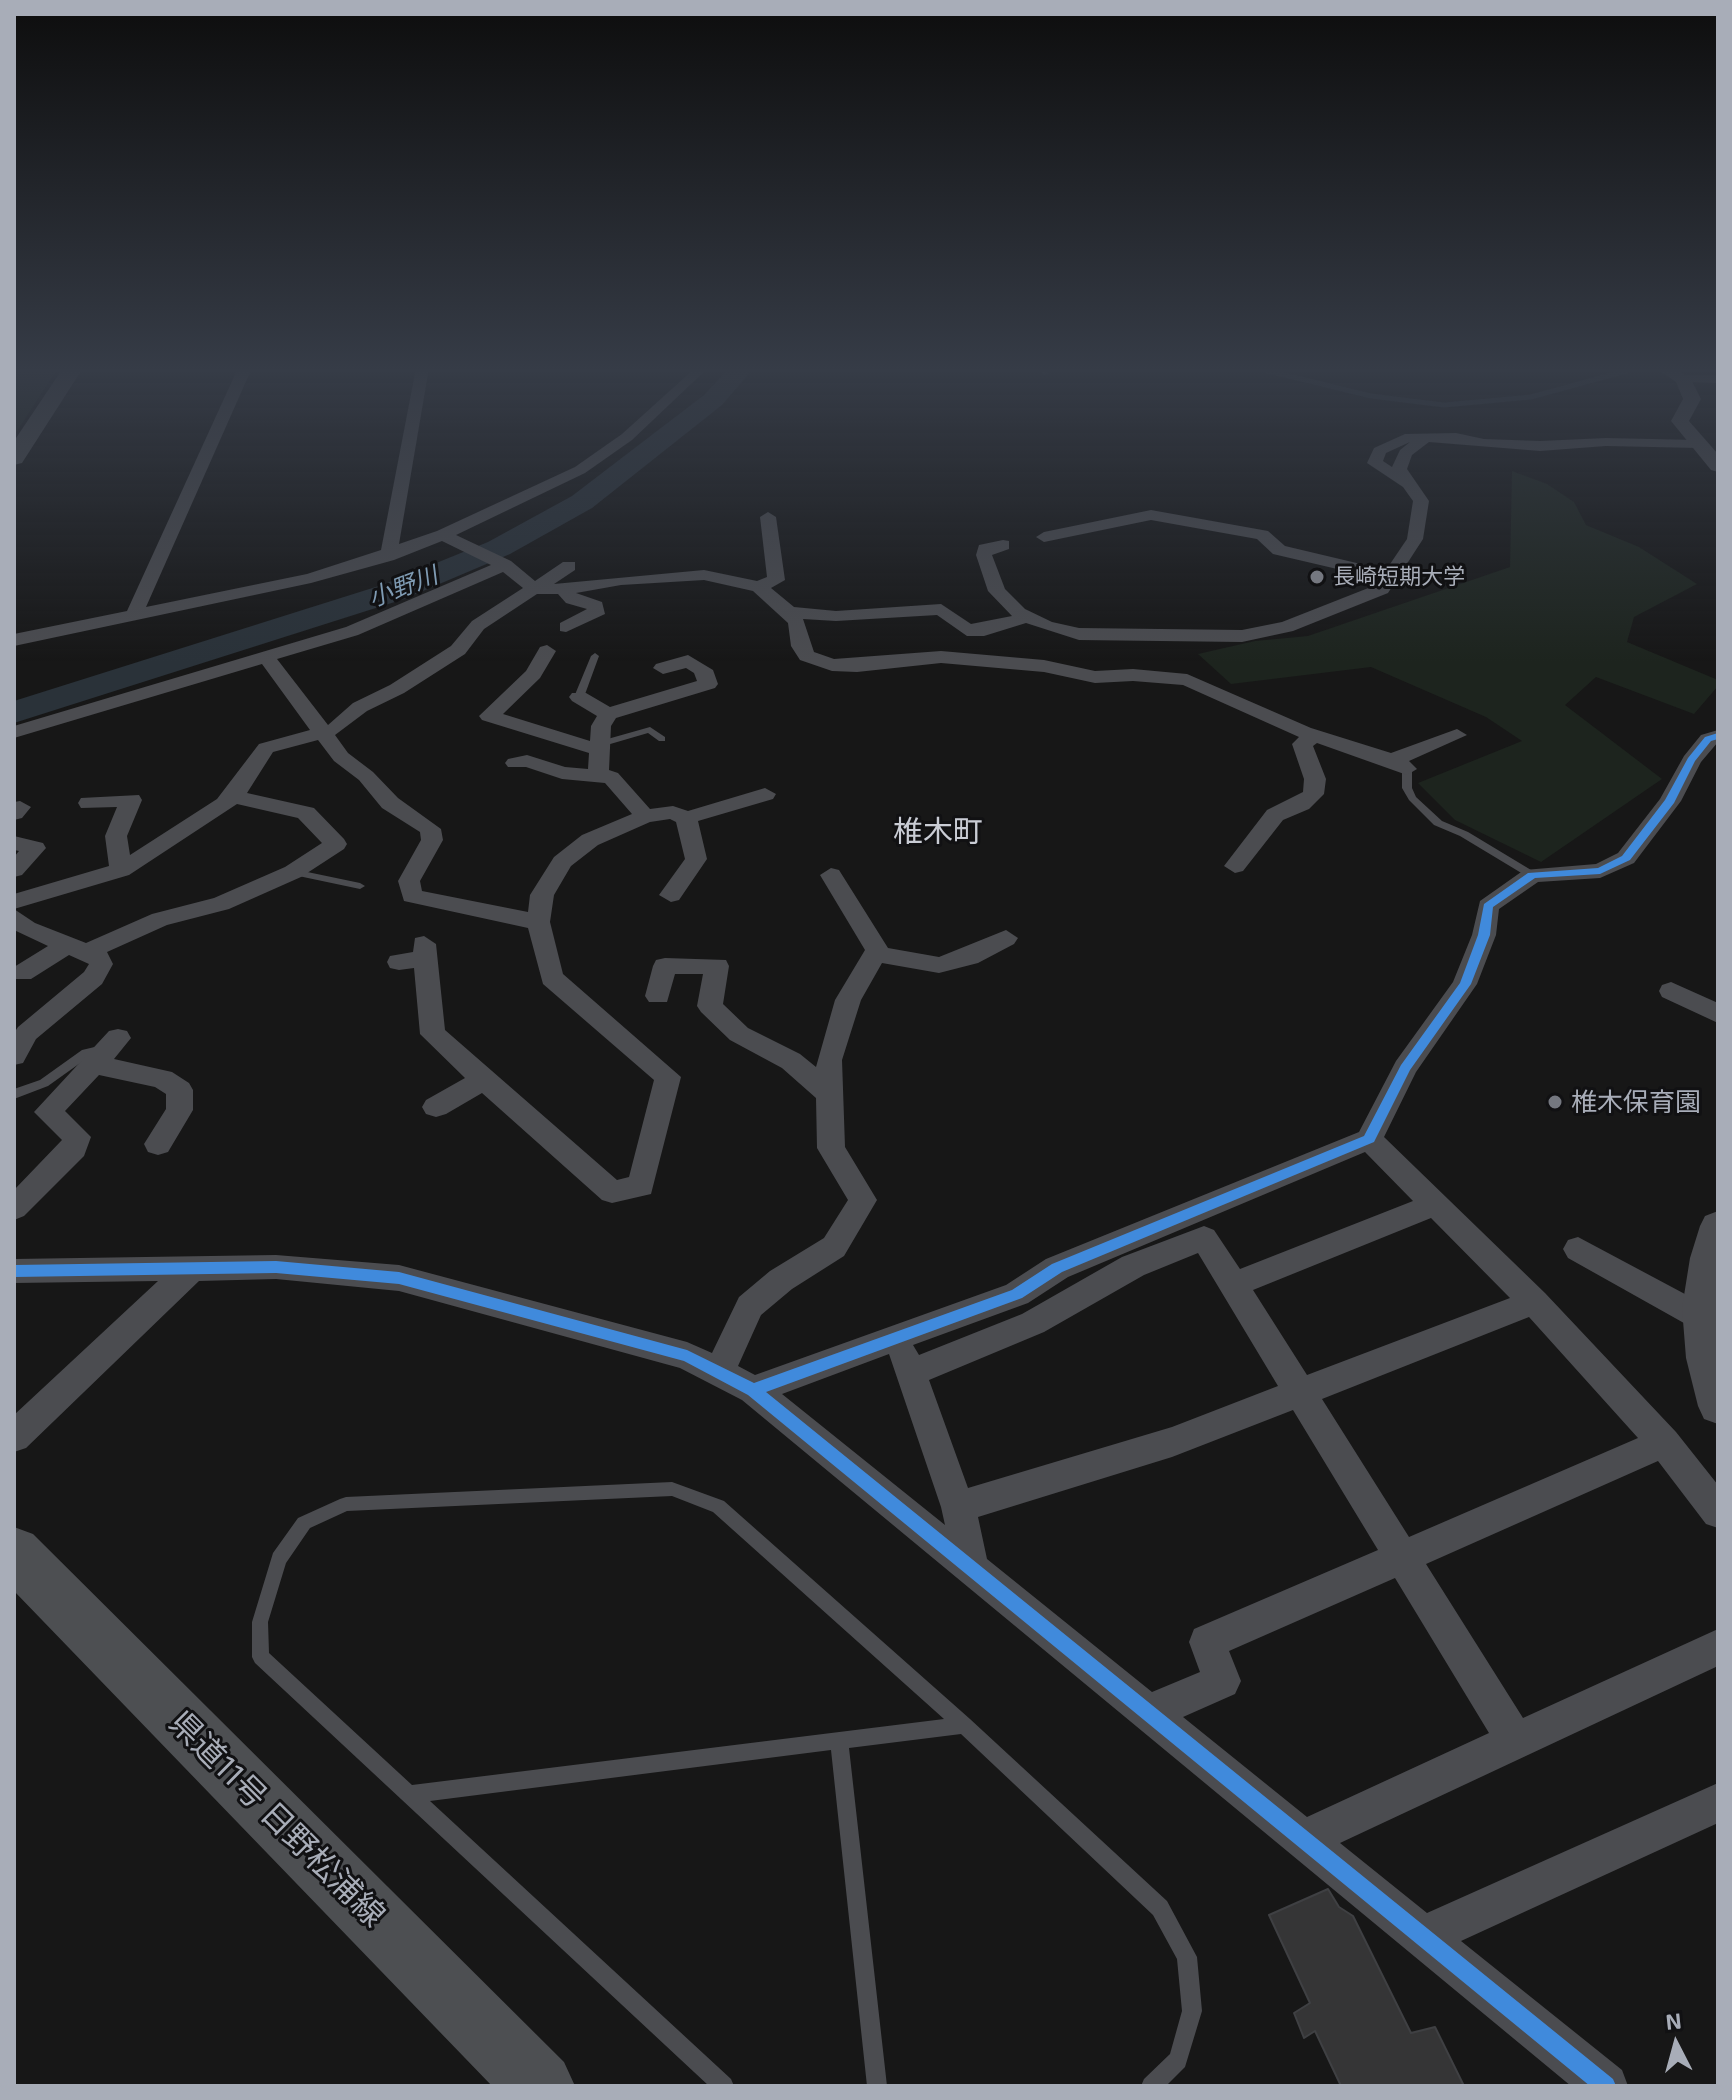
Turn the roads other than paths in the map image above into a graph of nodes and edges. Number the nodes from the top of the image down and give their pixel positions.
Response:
1 (201, 466) edge
2 (404, 466) edge
3 (586, 466) edge
4 (1380, 466) edge
5 (1399, 466) edge
6 (1413, 485) junction
7 (768, 517) dead end
8 (446, 536) junction
9 (1044, 537) dead end
10 (1003, 545) dead end
11 (388, 556) junction
12 (503, 564) junction
13 (569, 566) dead end
14 (1389, 576) junction
15 (759, 587) junction
16 (534, 589) junction
17 (569, 589) junction
18 (789, 612) junction
19 (133, 617) junction
20 (1028, 617) junction
21 (566, 627) dead end
22 (610, 627) dead end
23 (14, 640) edge
24 (371, 642) dead end
25 (547, 651) dead end
26 (595, 656) dead end
27 (271, 664) junction
28 (663, 668) dead end
29 (579, 697) joint
30 (608, 714) junction
31 (14, 732) edge
32 (322, 732) junction
33 (1315, 735) junction
34 (1457, 735) dead end
35 (1718, 736) edge
36 (662, 739) dead end
37 (599, 747) junction
38 (515, 763) dead end
39 (1400, 764) junction
40 (598, 773) junction
41 (765, 794) dead end
42 (232, 796) junction
43 (89, 803) dead end
44 (645, 816) junction
45 (686, 818) junction
46 (14, 843) edge
47 (1235, 866) dead end
48 (14, 870) edge
49 (121, 870) junction
50 (293, 872) junction
51 (831, 875) dead end
52 (1532, 875) junction
53 (360, 886) dead end
54 (671, 895) dead end
55 (14, 902) edge
56 (14, 917) edge
57 (538, 922) junction
58 (1006, 938) dead end
59 (75, 950) junction
60 (875, 954) junction
61 (399, 962) dead end
62 (22, 973) dead end
63 (1671, 991) dead end
64 (658, 996) dead end
65 (1718, 1014) edge
66 (106, 1050) junction
67 (14, 1056) edge
68 (484, 1079) junction
69 (14, 1094) edge
70 (830, 1094) junction
71 (436, 1107) dead end
72 (1369, 1139) junction
73 (158, 1144) dead end
74 (1435, 1204) junction
75 (14, 1208) edge
76 (1718, 1226) edge
77 (1578, 1249) dead end
78 (192, 1268) junction
79 (14, 1271) edge
80 (1233, 1285) junction
81 (1534, 1302) junction
82 (1702, 1318) junction
83 (894, 1339) junction
84 (912, 1372) junction
85 (719, 1373) junction
86 (753, 1390) junction
87 (1300, 1392) junction
88 (1718, 1406) edge
89 (14, 1437) edge
90 (1664, 1443) junction
91 (958, 1507) junction
92 (1718, 1512) edge
93 (14, 1553) edge
94 (1403, 1556) junction
95 (972, 1571) junction
96 (1718, 1647) edge
97 (1146, 1713) junction
98 (964, 1725) junction
99 (839, 1741) junction
100 (1516, 1741) junction
101 (410, 1794) junction
102 (1718, 1803) edge
103 (1303, 1840) junction
104 (1422, 1937) junction
105 (540, 2086) edge
106 (724, 2086) edge
107 (877, 2086) edge
108 (1151, 2086) edge
109 (1606, 2086) edge

1 - 19 street
2 - 11 street
3 - 8 street
4 - 6 street
5 - 6 street
6 - 14 street
7 - 15 street
8 - 11 street
8 - 12 street
9 - 14 street
10 - 20 street
11 - 19 street
12 - 16 street
12 - 27 street
13 - 16 street
14 - 20 street
15 - 17 street
15 - 18 street
16 - 17 street
16 - 32 street
17 - 21 street
17 - 22 street
18 - 20 street
18 - 33 street
19 - 23 street
24 - 27 street
25 - 37 street
26 - 29 lane
27 - 31 street
27 - 32 street
28 - 30 street
29 - 30 street
30 - 37 street
32 - 42 street
32 - 57 street
33 - 39 street
33 - 47 street
34 - 39 street
35 - 52 street
36 - 37 lane
37 - 40 street
38 - 40 street
39 - 52 lane
40 - 44 street
41 - 45 street
42 - 49 street
42 - 50 street
43 - 49 street
44 - 45 street
44 - 57 street
45 - 54 street
46 - 48 street
49 - 55 street
50 - 53 lane
50 - 59 street
51 - 60 street
52 - 72 street
56 - 59 street
57 - 68 street
58 - 60 street
59 - 62 street
59 - 67 street
60 - 70 street
61 - 68 street
63 - 65 street
64 - 70 street
66 - 69 lane
66 - 73 street
66 - 75 street
68 - 71 street
70 - 85 street
72 - 74 street
72 - 83 street
74 - 80 street
74 - 81 street
76 - 82 street
77 - 82 street
78 - 79 street
78 - 85 street
78 - 89 street
80 - 84 street
80 - 87 street
81 - 87 street
81 - 90 street
82 - 88 street
83 - 84 street
83 - 86 street
84 - 91 street
85 - 86 street
86 - 95 street
87 - 91 street
87 - 94 street
90 - 92 street
90 - 94 street
91 - 95 street
93 - 105 main road, 県道11号 日野松浦線
94 - 97 street
94 - 100 street
95 - 97 street
96 - 100 street
97 - 103 street
98 - 99 lane
98 - 101 lane
98 - 108 lane
99 - 101 lane
99 - 107 lane
100 - 103 street
101 - 106 lane
102 - 104 street
103 - 104 street
104 - 109 street

